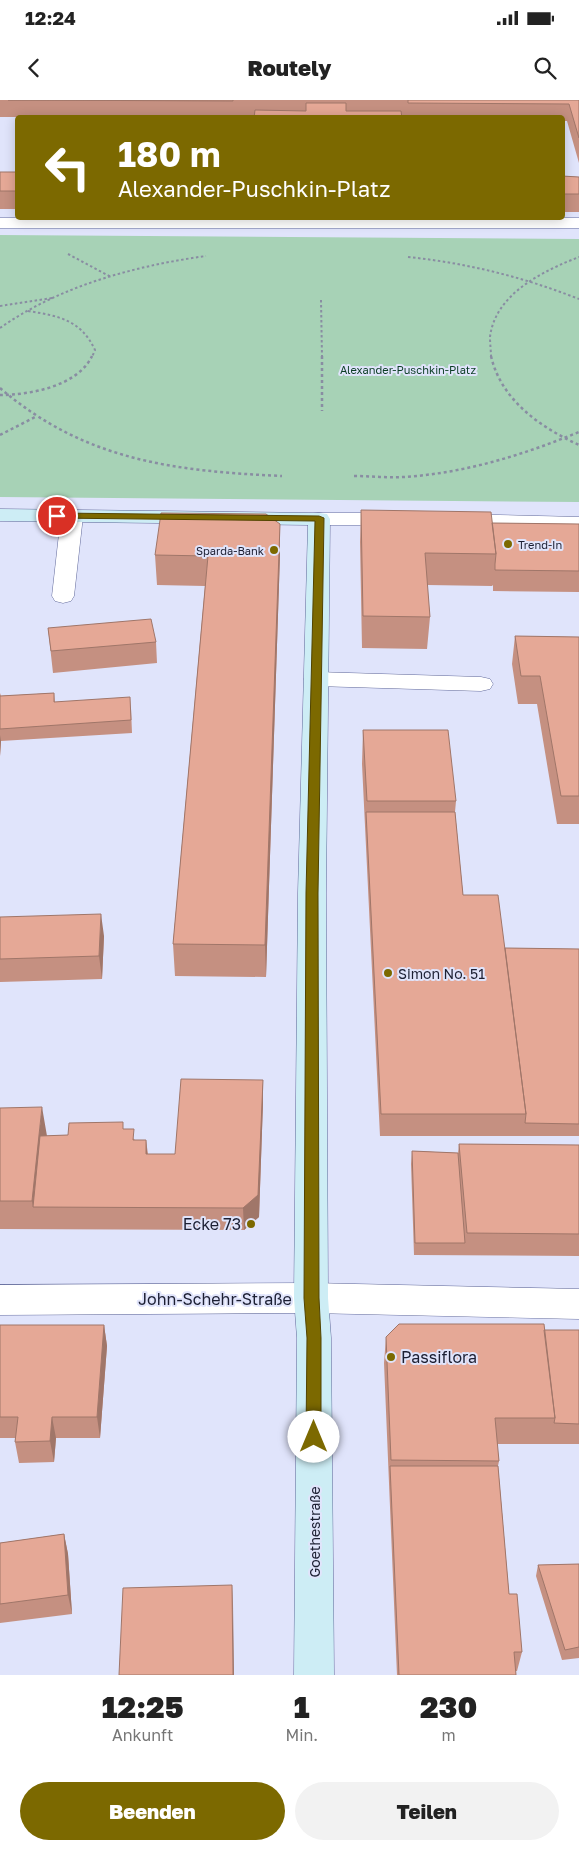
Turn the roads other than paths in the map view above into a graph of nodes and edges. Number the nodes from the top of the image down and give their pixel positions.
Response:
1 (579, 222) edge
2 (0, 223) edge
3 (0, 515) edge
4 (72, 516) junction
5 (319, 518) junction
6 (579, 523) edge
7 (63, 596) dead end
8 (316, 679) junction
9 (481, 684) dead end
10 (312, 1298) junction
11 (0, 1300) edge
12 (579, 1304) edge
13 (314, 1675) edge

1 - 2 street
3 - 4 main road
4 - 5 main road
4 - 7 street
5 - 6 street
5 - 8 main road, Goethestraße
8 - 9 street
8 - 10 main road, Goethestraße
10 - 11 street, John-Schehr-Straße
10 - 12 street, John-Schehr-Straße
10 - 13 main road, Goethestraße

